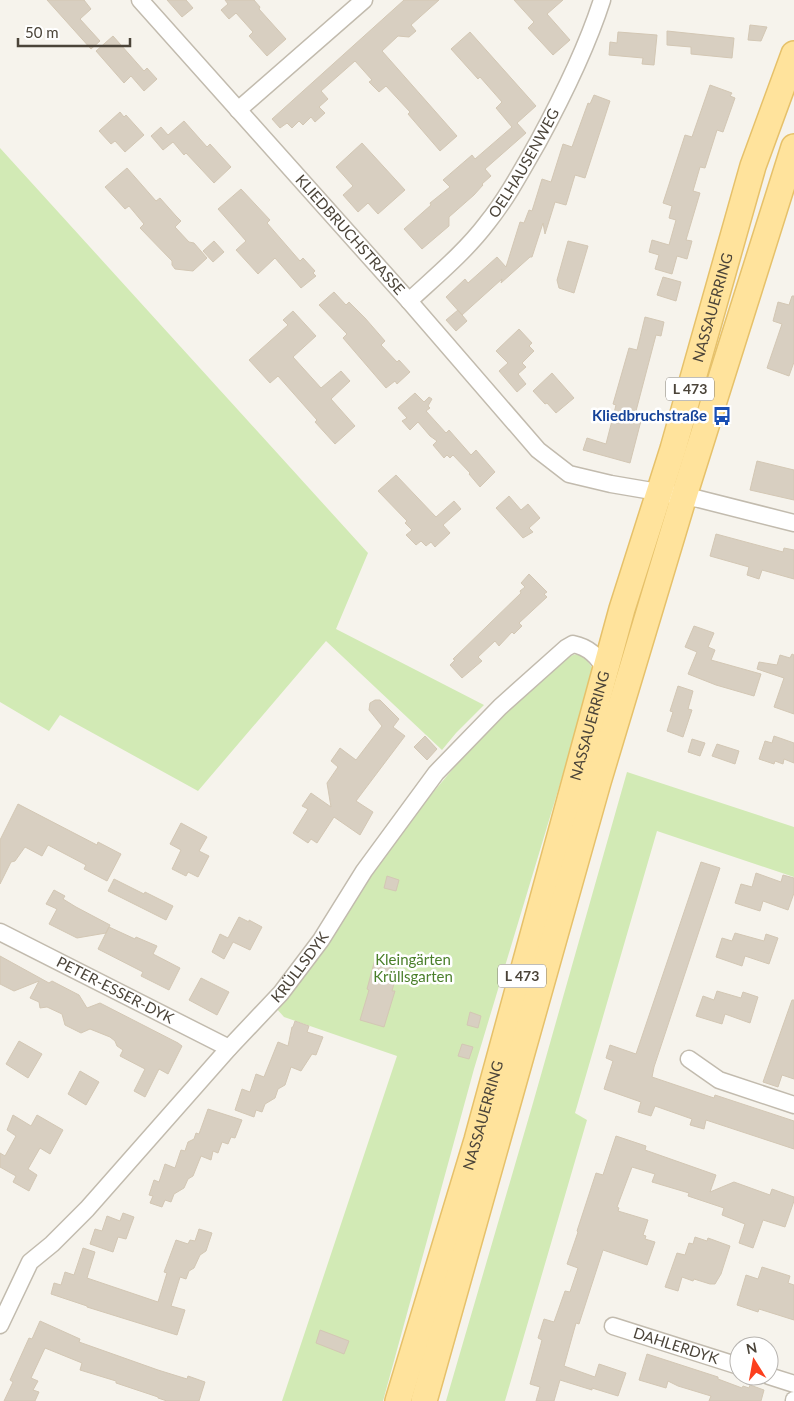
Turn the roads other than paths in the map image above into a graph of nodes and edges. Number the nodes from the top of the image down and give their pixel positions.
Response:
1 (140, 0) edge
2 (364, 0) edge
3 (602, 0) edge
4 (794, 54) edge
5 (238, 110) junction
6 (794, 147) edge
7 (409, 301) junction
8 (658, 493) junction
9 (684, 496) junction
10 (794, 523) edge
11 (604, 671) junction
12 (0, 932) edge
13 (229, 1048) junction
14 (689, 1059) dead end
15 (794, 1105) edge
16 (0, 1325) edge
17 (613, 1326) dead end
18 (729, 1363) edge
19 (779, 1379) edge
20 (794, 1384) edge
21 (398, 1401) edge
22 (424, 1401) edge

1 - 5 street, KLIEDBRUCHSTRASSE
2 - 5 street
3 - 7 street, OELHAUSENWEG
4 - 8 main road, NASSAUERRING / L 473
5 - 7 street, KLIEDBRUCHSTRASSE
6 - 9 main road, NASSAUERRING / L 473
7 - 8 street, KLIEDBRUCHSTRASSE
8 - 9 street, KLIEDBRUCHSTRASSE
8 - 11 main road, NASSAUERRING / L 473
9 - 10 street, KLIEDBRUCHSTRASSE
9 - 22 main road, NASSAUERRING / L 473
11 - 13 street, KRÜLLSDYK
11 - 21 main road, NASSAUERRING / L 473
12 - 13 street, PETER-ESSER-DYK
13 - 16 street, KRÜLLSDYK
14 - 15 street
17 - 18 street, DAHLERDYK
19 - 20 street

